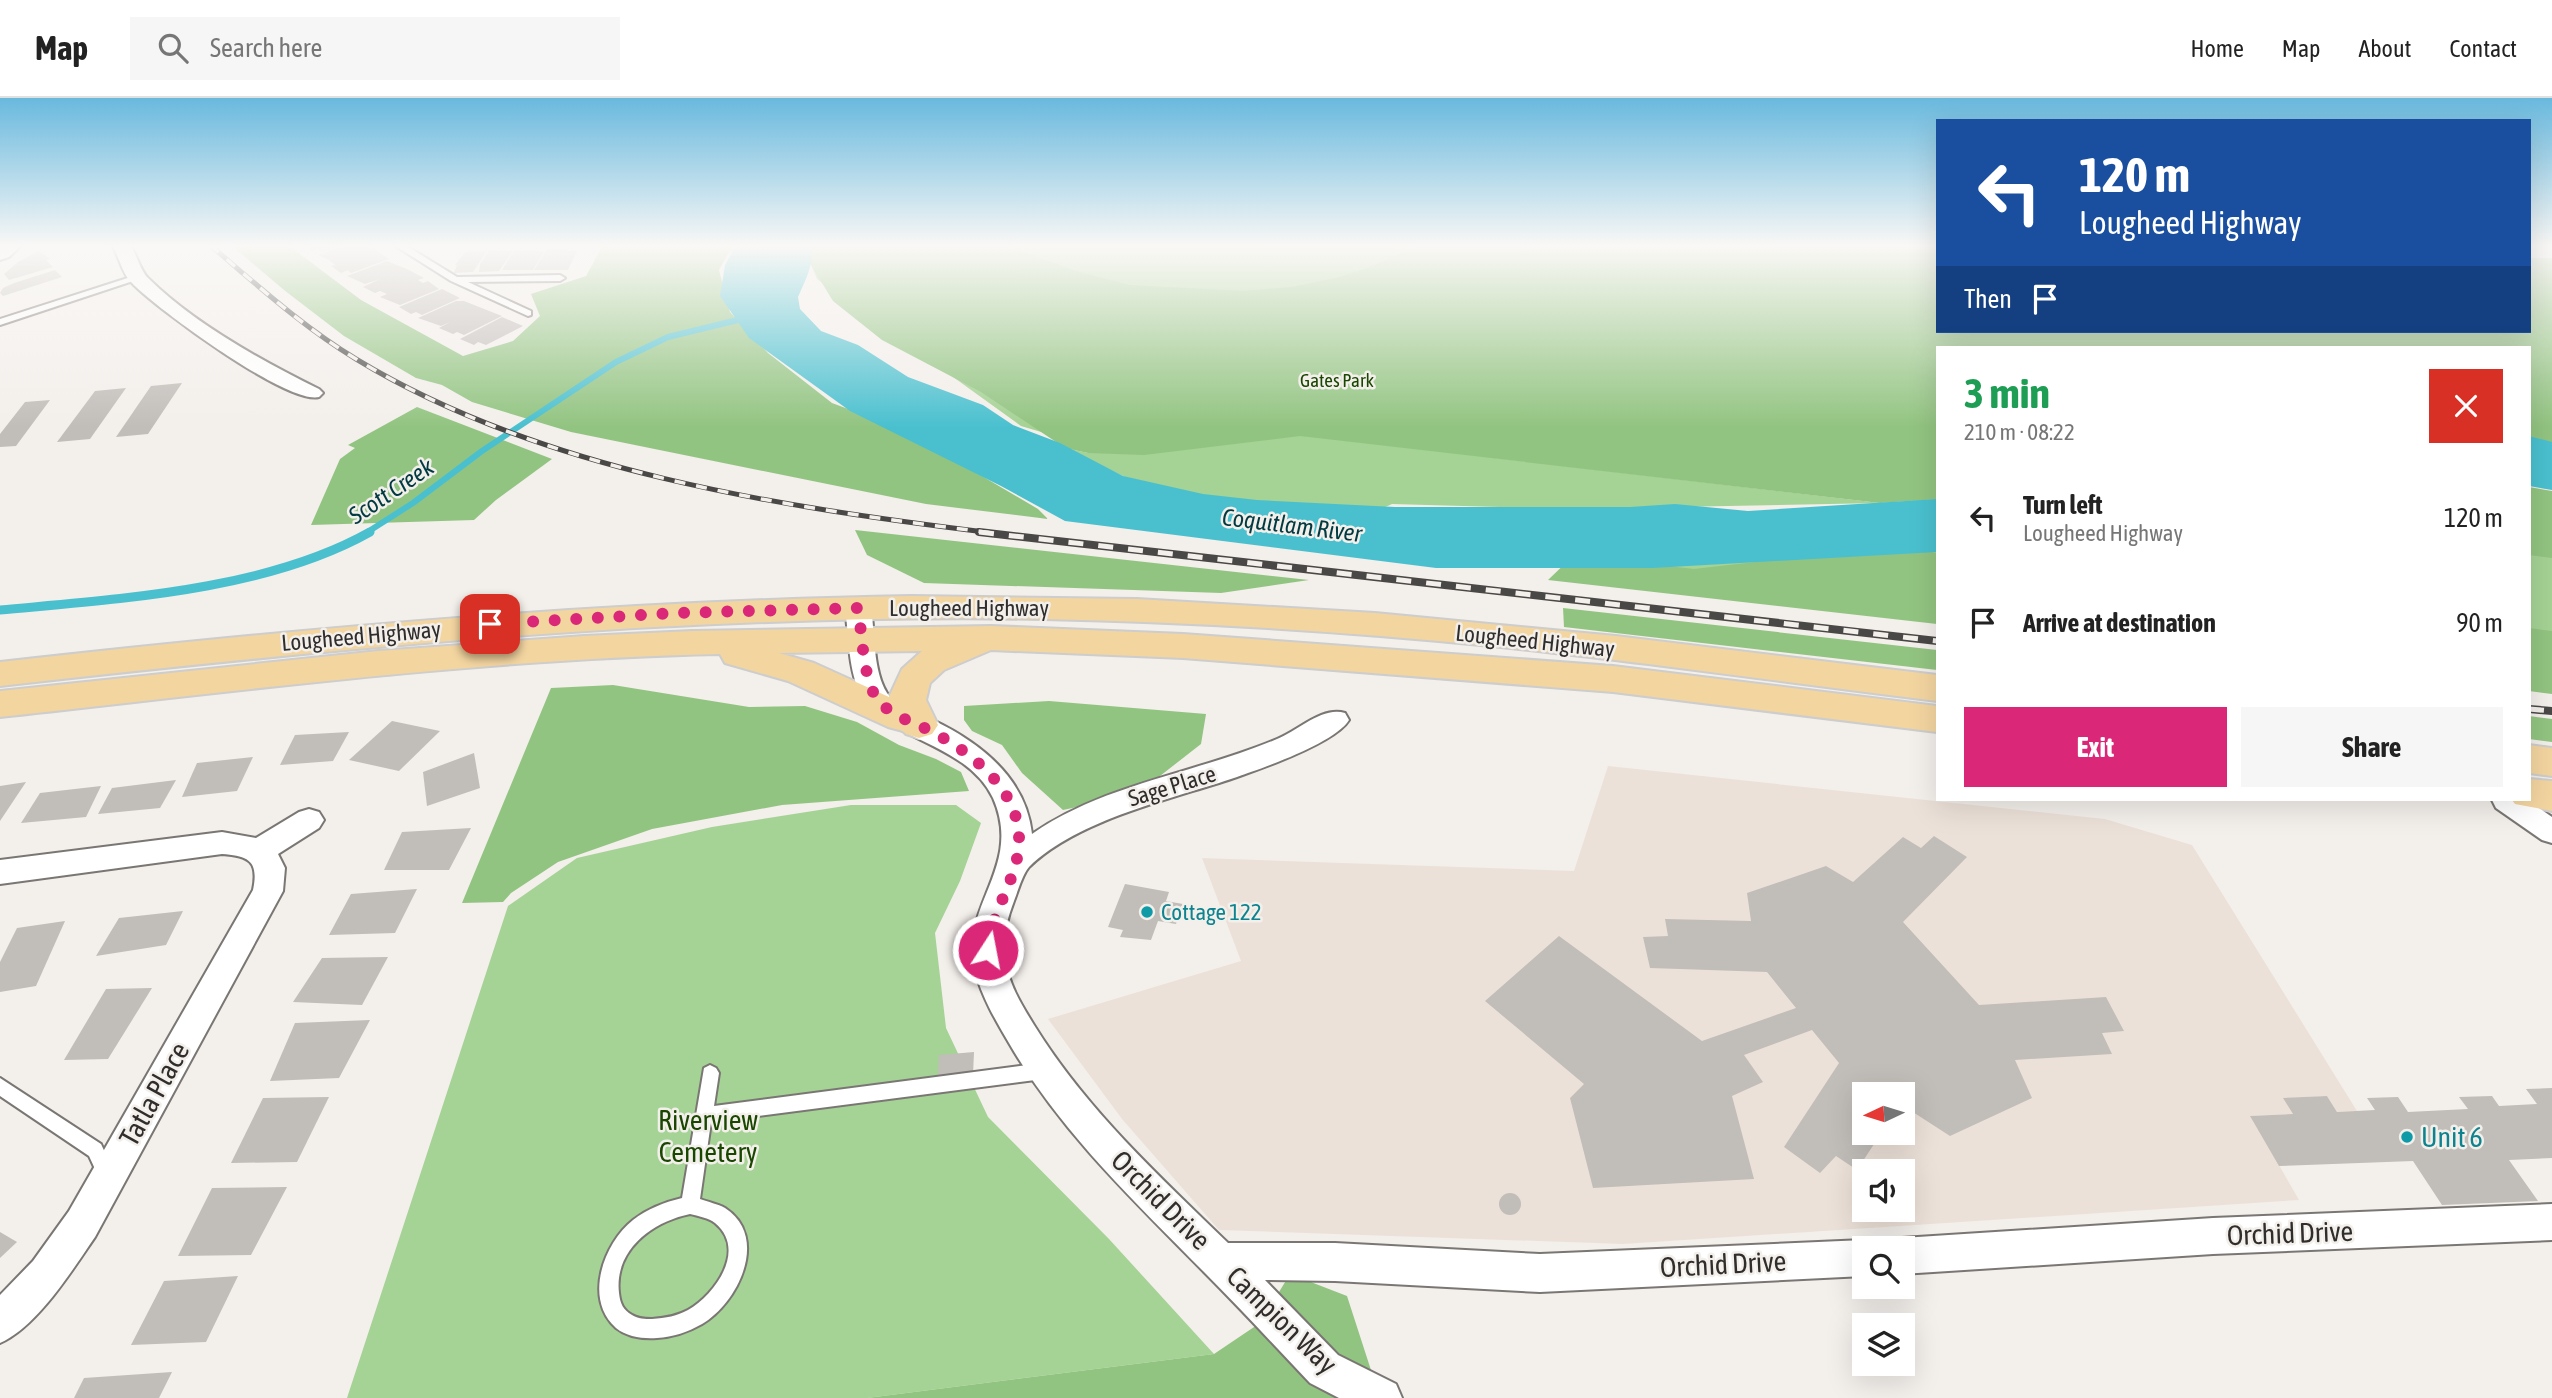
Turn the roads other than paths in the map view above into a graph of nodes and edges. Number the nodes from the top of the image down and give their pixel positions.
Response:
1 (50, 306) edge
2 (169, 306) edge
3 (512, 306) edge
4 (528, 313) dead end
5 (0, 322) edge
6 (312, 393) dead end
7 (860, 624) junction
8 (991, 638) junction
9 (692, 643) junction
10 (0, 674) edge
11 (1936, 688) edge
12 (0, 705) edge
13 (1936, 719) edge
14 (1335, 720) dead end
15 (910, 722) junction
16 (2531, 759) edge
17 (2552, 762) edge
18 (2531, 794) edge
19 (2552, 796) edge
20 (2507, 801) edge
21 (309, 820) dead end
22 (2552, 832) edge
23 (259, 851) junction
24 (1016, 861) junction
25 (0, 872) edge
26 (1042, 1071) junction
27 (710, 1073) dead end
28 (0, 1086) edge
29 (703, 1115) junction
30 (108, 1178) junction
31 (690, 1205) junction
32 (2552, 1222) edge
33 (1915, 1255) edge
34 (1852, 1259) edge
35 (1220, 1261) junction
36 (0, 1323) edge
37 (1382, 1398) edge

1 - 5 lane
2 - 6 street
3 - 4 lane
7 - 8 main road, Lougheed Highway
7 - 9 main road, Lougheed Highway
7 - 10 main road, Lougheed Highway
7 - 11 main road, Lougheed Highway
7 - 15 street, Orchid Drive
8 - 13 main road, Lougheed Highway
8 - 15 main road
9 - 12 main road, Lougheed Highway
9 - 15 main road
14 - 24 street, Sage Place
15 - 24 street, Orchid Drive
16 - 17 main road
18 - 19 main road
20 - 22 street
21 - 23 street
23 - 25 street
23 - 30 street, Tatla Place
24 - 26 street, Orchid Drive
26 - 29 lane
26 - 35 street, Orchid Drive
27 - 29 lane
28 - 30 lane
29 - 31 lane
30 - 36 street, Tatla Place
31 - 31 lane
32 - 33 street, Orchid Drive
34 - 35 street, Orchid Drive
35 - 37 street, Campion Way

